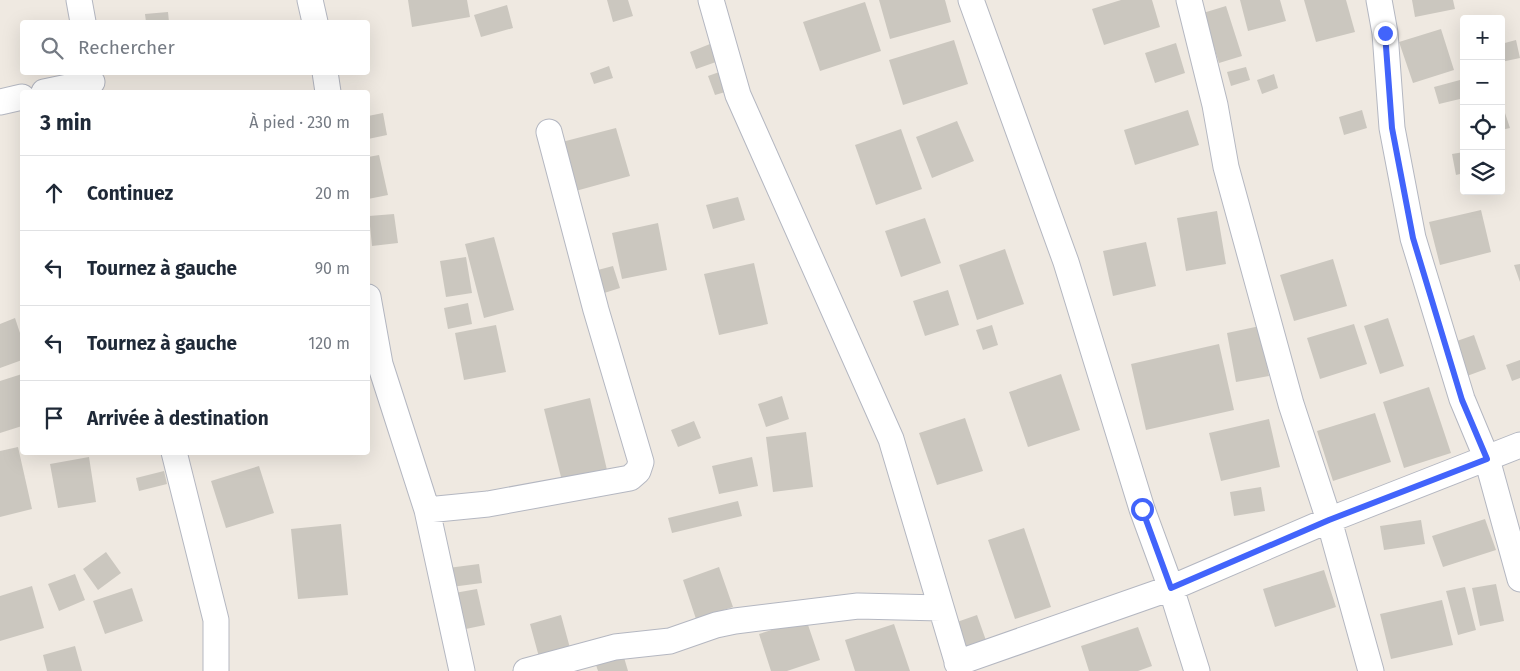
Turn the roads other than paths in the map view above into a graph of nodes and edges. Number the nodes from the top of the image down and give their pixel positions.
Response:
1 (79, 0) edge
2 (310, 0) edge
3 (711, 0) edge
4 (971, 0) edge
5 (1189, 0) edge
6 (1379, 0) edge
7 (83, 20) edge
8 (315, 20) edge
9 (325, 75) edge
10 (93, 82) edge
11 (54, 90) edge
12 (328, 90) edge
13 (20, 97) edge
14 (0, 102) edge
15 (549, 132) dead end
16 (370, 318) edge
17 (374, 361) edge
18 (1520, 445) edge
19 (175, 455) edge
20 (1487, 459) junction
21 (427, 510) junction
22 (1329, 520) junction
23 (1520, 578) edge
24 (1171, 588) junction
25 (941, 608) junction
26 (958, 667) edge
27 (216, 671) edge
28 (462, 671) edge
29 (526, 671) edge
30 (1197, 671) edge
31 (1371, 671) edge

1 - 7 street
2 - 8 street
3 - 25 street
4 - 24 street
5 - 22 street
6 - 20 street
9 - 12 street
10 - 11 street
13 - 14 street
15 - 21 street
16 - 17 street
17 - 21 street
18 - 20 street
19 - 27 street
20 - 22 street
20 - 23 street
21 - 28 street
22 - 24 street
22 - 31 street
24 - 26 street
24 - 30 street
25 - 26 street
25 - 29 street

